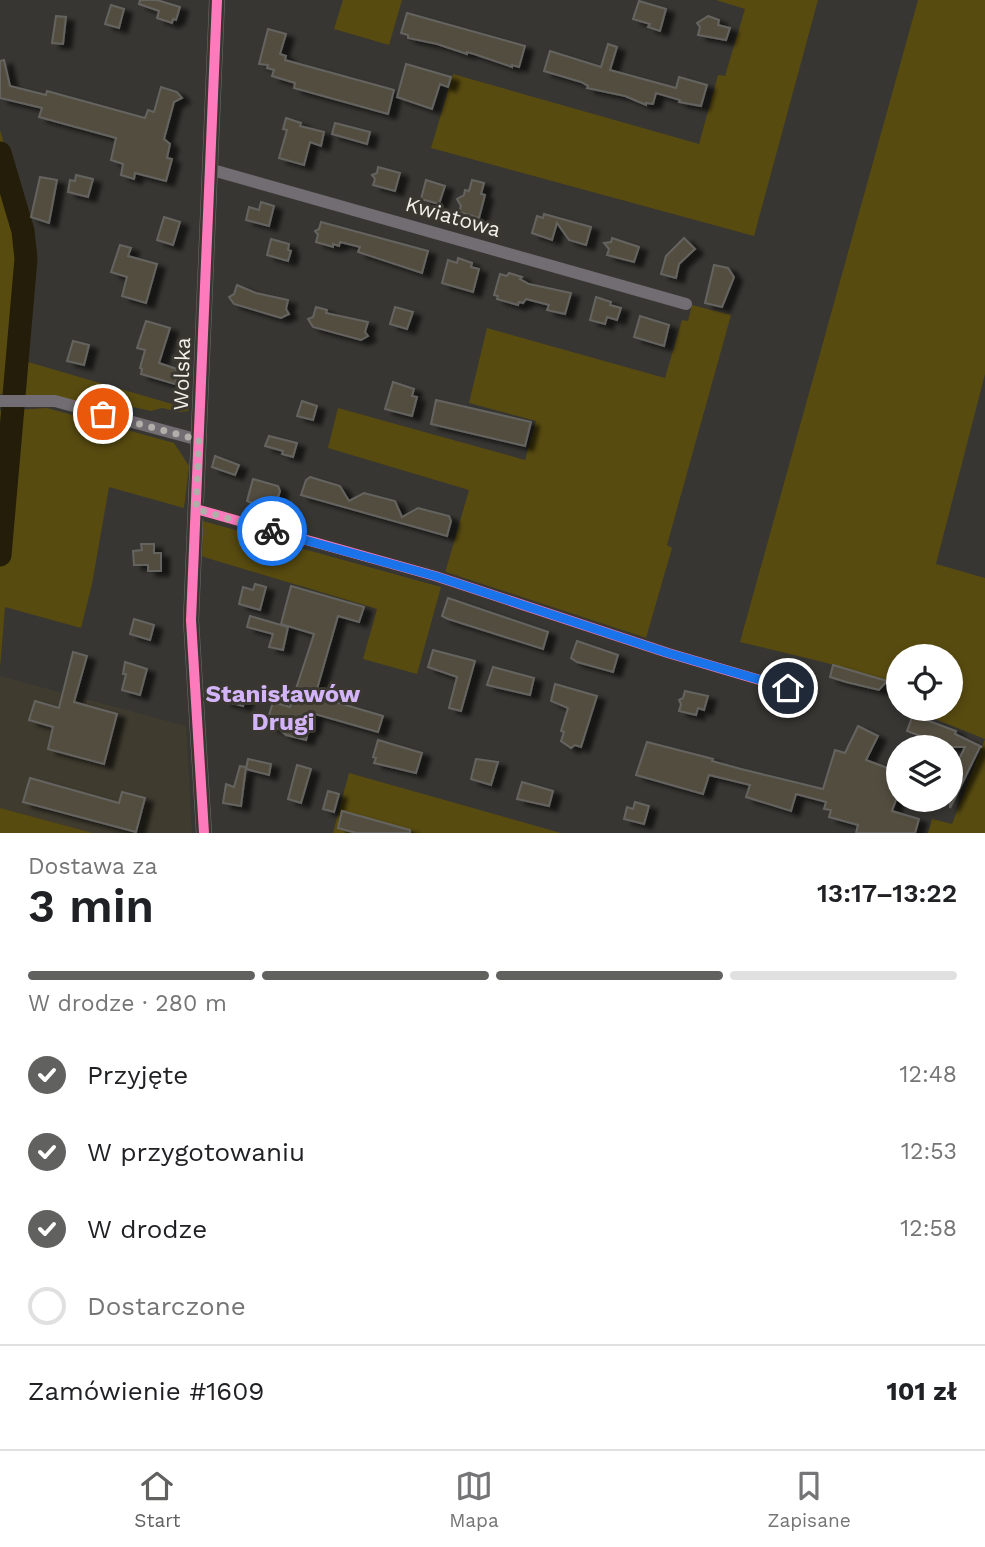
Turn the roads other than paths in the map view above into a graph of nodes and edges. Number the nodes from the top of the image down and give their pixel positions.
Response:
1 (217, 0) edge
2 (209, 169) junction
3 (686, 303) dead end
4 (1, 401) edge
5 (199, 440) junction
6 (196, 509) junction
7 (811, 695) dead end
8 (204, 833) edge

1 - 2 street, Wolska
2 - 3 street, Kwiatowa
2 - 5 street, Wolska
4 - 5 street
5 - 6 street, Wolska
6 - 7 street
6 - 8 street, Wolska

